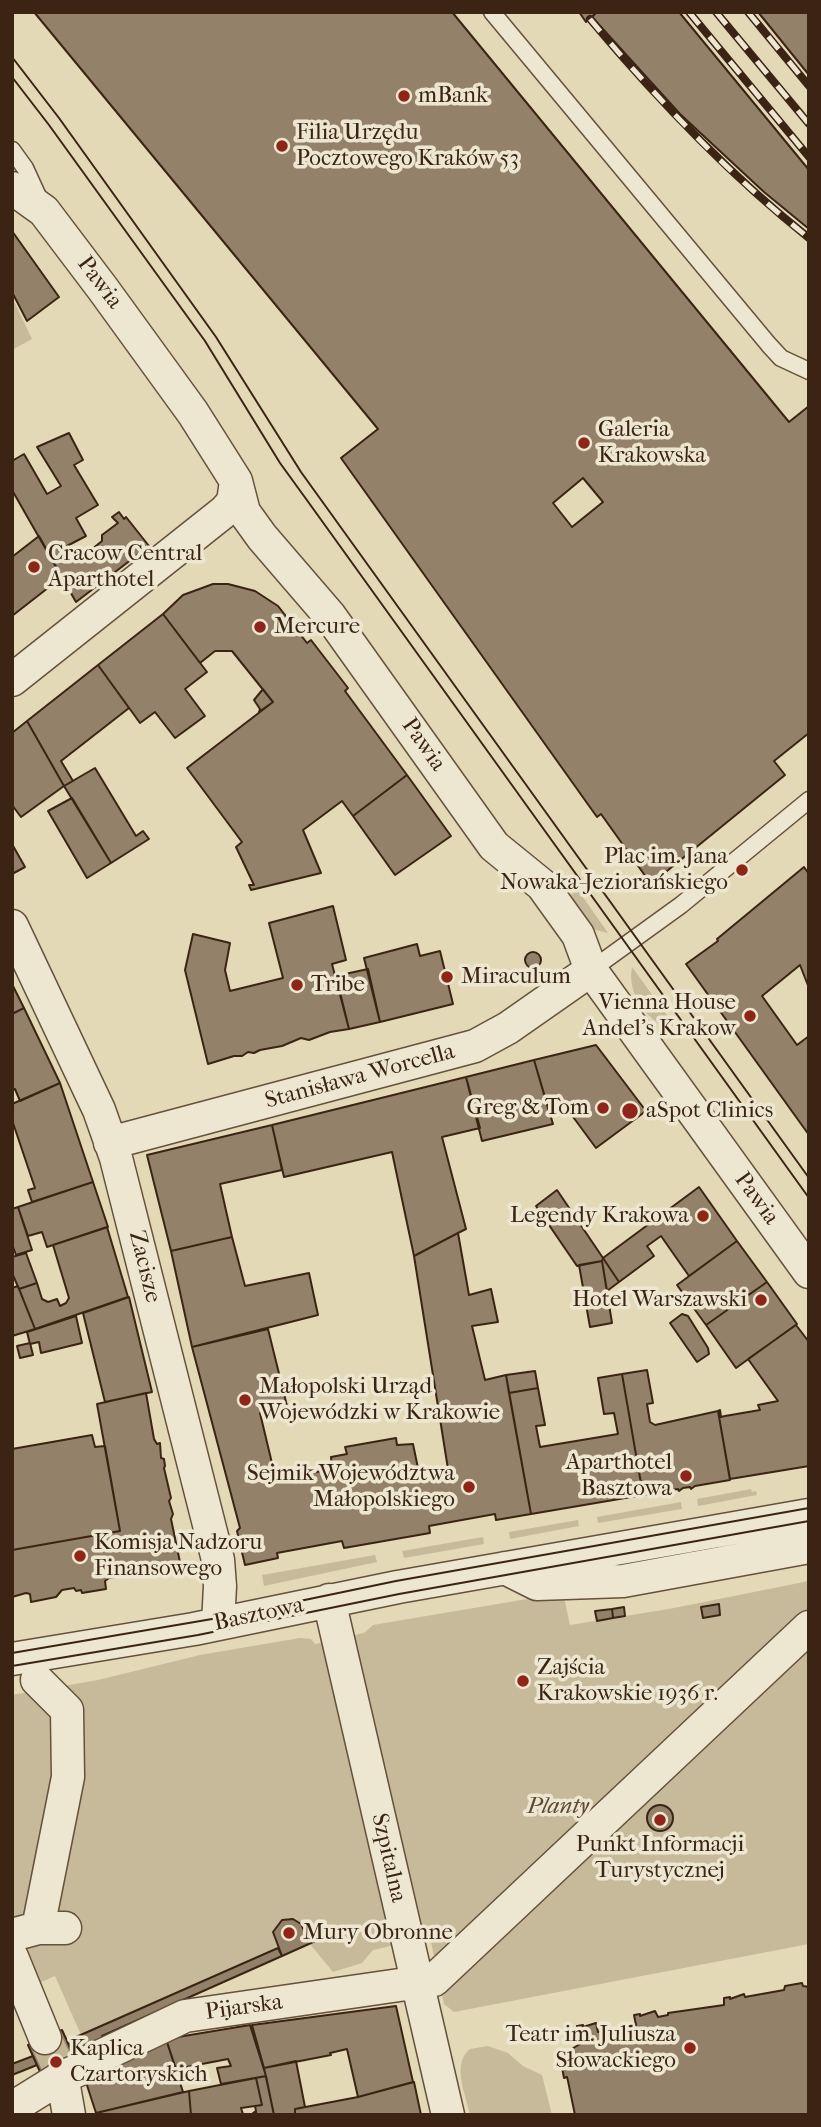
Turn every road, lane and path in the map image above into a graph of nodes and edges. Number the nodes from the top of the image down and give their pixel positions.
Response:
1 (492, 12) edge
2 (12, 150) edge
3 (12, 188) edge
4 (44, 211) junction
5 (809, 371) edge
6 (236, 481) junction
7 (12, 680) edge
8 (809, 800) edge
9 (12, 926) edge
10 (591, 970) junction
11 (110, 1143) junction
12 (809, 1272) edge
13 (809, 1515) edge
14 (809, 1547) edge
15 (505, 1568) junction
16 (329, 1600) junction
17 (218, 1624) junction
18 (809, 1627) edge
19 (12, 1659) edge
20 (37, 1680) dead end
21 (38, 1931) edge
22 (12, 1957) edge
23 (417, 1984) junction
24 (45, 2038) tunnel mouth
25 (62, 2076) junction
26 (12, 2108) edge
27 (69, 2115) edge
28 (448, 2115) edge

1 - 5 lane
2 - 4 lane, Pawia
3 - 4 street, Pawia
4 - 6 street, Pawia
6 - 7 street
6 - 10 street, Pawia
8 - 10 lane
9 - 11 street, Zacisze
10 - 11 street, Stanisława Worcella
10 - 12 street, Pawia
11 - 17 street, Zacisze
13 - 15 street, Basztowa
14 - 15 street
15 - 16 street, Basztowa
16 - 17 street, Basztowa
16 - 23 street, Szpitalna
17 - 19 street, Basztowa
18 - 23 street
20 - 21 street
22 - 24 street
23 - 25 street, Pijarska
23 - 28 street, Szpitalna
25 - 26 street, Pijarska
25 - 27 street

